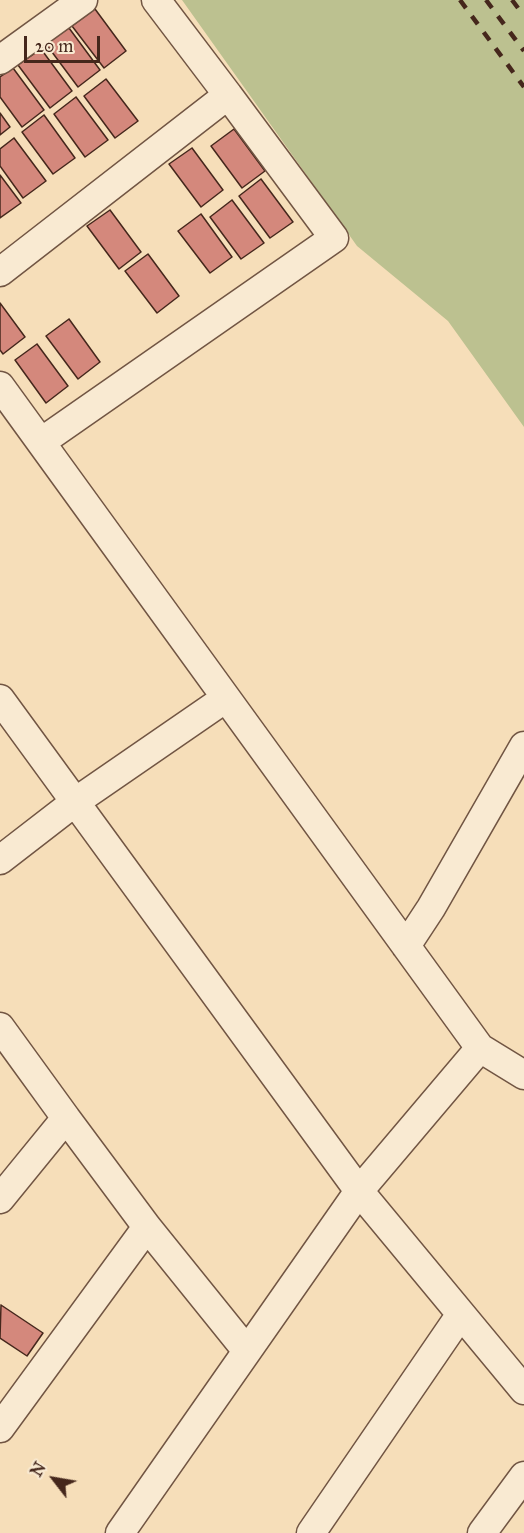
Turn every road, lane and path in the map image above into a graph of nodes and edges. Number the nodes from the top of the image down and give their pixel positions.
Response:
1 (83, 0) edge
2 (156, 0) edge
3 (0, 60) edge
4 (228, 95) junction
5 (0, 272) edge
6 (0, 386) edge
7 (41, 442) junction
8 (226, 698) junction
9 (0, 699) edge
10 (524, 746) edge
11 (75, 802) junction
12 (0, 860) edge
13 (406, 946) junction
14 (0, 1027) edge
15 (480, 1048) junction
16 (524, 1075) edge
17 (66, 1118) junction
18 (359, 1191) junction
19 (0, 1199) edge
20 (147, 1227) junction
21 (461, 1314) junction
22 (247, 1351) junction
23 (524, 1390) edge
24 (0, 1428) edge
25 (524, 1476) edge
26 (120, 1533) edge
27 (311, 1533) edge
28 (482, 1533) edge

1 - 3 street
2 - 4 street
4 - 5 street
4 - 7 street
6 - 7 street
7 - 8 street
8 - 11 street
8 - 13 street
9 - 11 street
10 - 13 street
11 - 12 street
11 - 18 street
13 - 15 street
14 - 17 street
15 - 16 street
15 - 18 street
17 - 19 street
17 - 20 street
18 - 21 street
18 - 22 street
20 - 22 street
20 - 24 street
21 - 23 street
21 - 27 street
22 - 26 street
25 - 28 street

